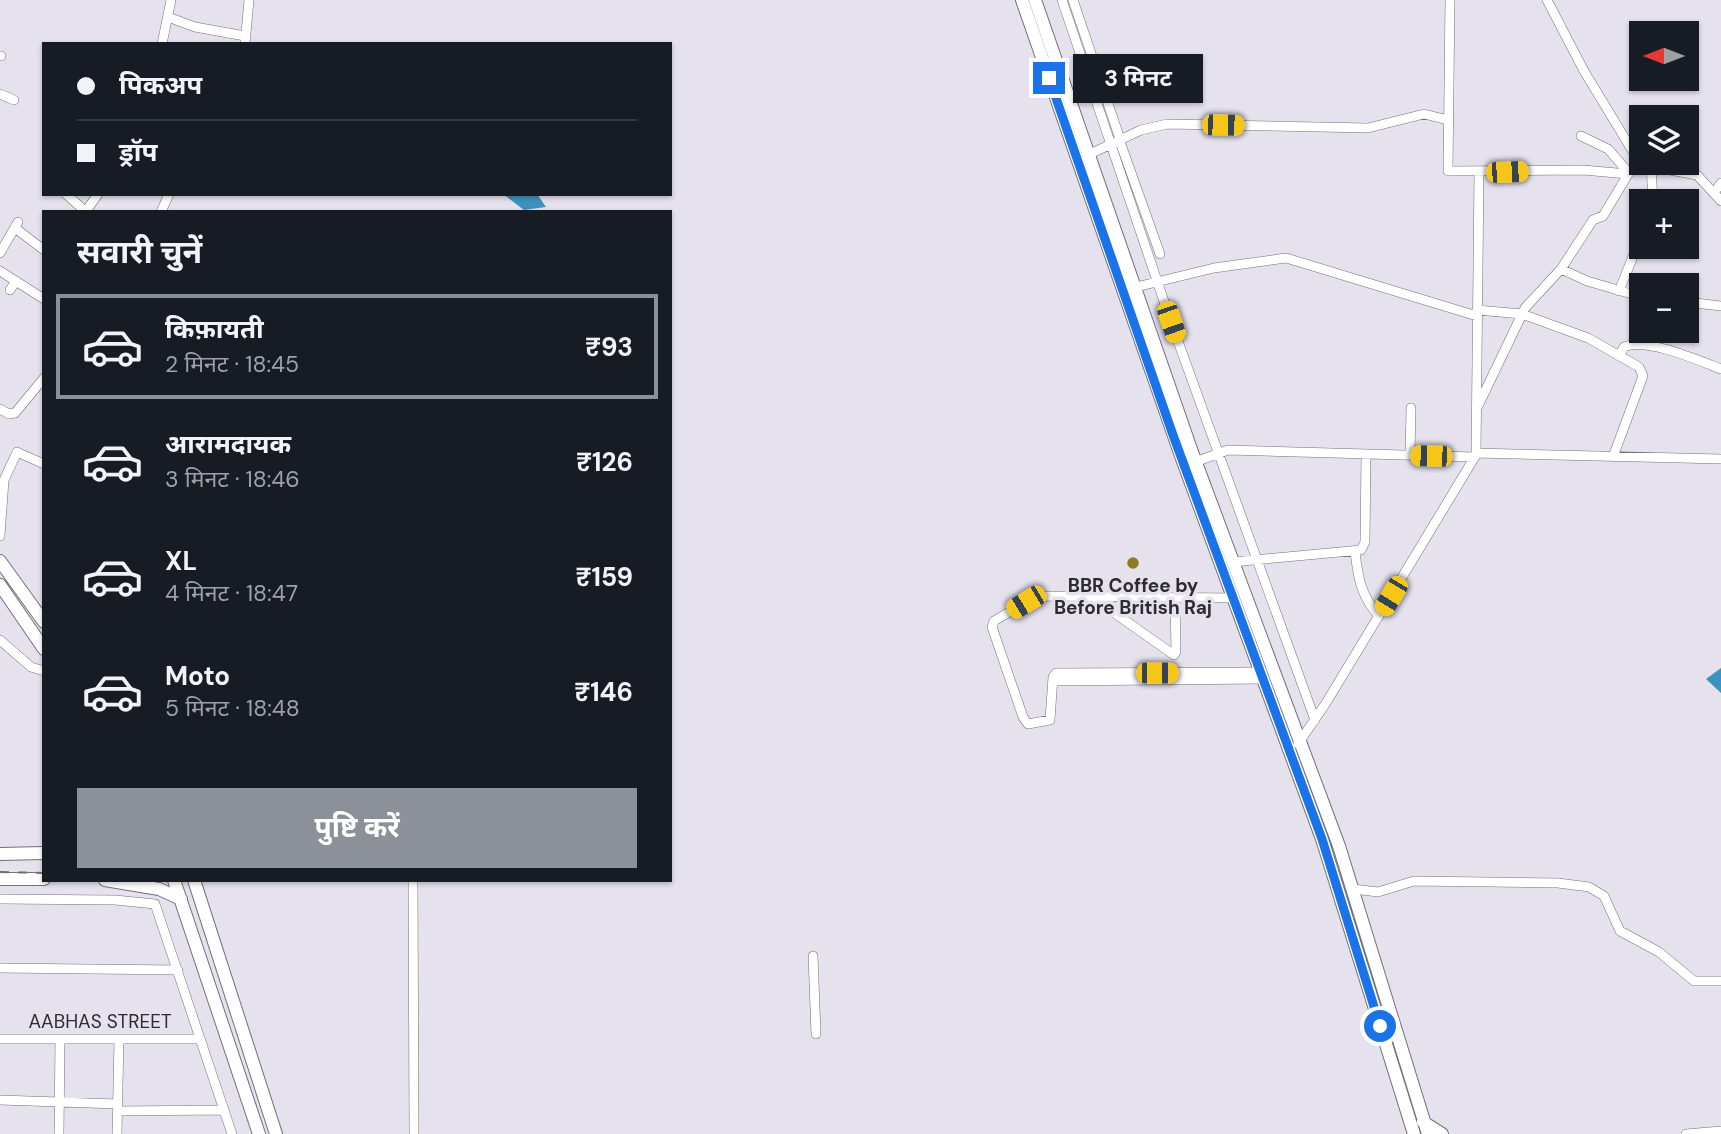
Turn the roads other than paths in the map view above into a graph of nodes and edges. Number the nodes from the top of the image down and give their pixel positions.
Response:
1 (171, 0) edge
2 (249, 0) edge
3 (1021, 0) edge
4 (1035, 0) edge
5 (1062, 0) edge
6 (1073, 0) edge
7 (1450, 0) edge
8 (1547, 0) edge
9 (168, 17) junction
10 (245, 40) edge
11 (162, 42) edge
12 (0, 94) edge
13 (14, 100) dead end
14 (1448, 120) junction
15 (1581, 136) dead end
16 (1116, 140) junction
17 (1629, 144) edge
18 (1090, 154) junction
19 (1479, 173) junction
20 (1628, 173) junction
21 (1697, 175) edge
22 (1721, 183) edge
23 (67, 196) edge
24 (1718, 197) edge
25 (85, 210) edge
26 (42, 248) edge
27 (0, 253) edge
28 (1160, 254) dead end
29 (1632, 259) edge
30 (1561, 269) junction
31 (0, 271) edge
32 (1157, 280) junction
33 (16, 281) junction
34 (1136, 287) junction
35 (10, 290) dead end
36 (1619, 291) junction
37 (1629, 294) edge
38 (42, 298) edge
39 (1699, 303) edge
40 (1721, 306) edge
41 (1477, 313) junction
42 (1522, 314) junction
43 (1619, 356) junction
44 (1721, 369) edge
45 (42, 381) edge
46 (1478, 407) junction
47 (1410, 408) dead end
48 (0, 409) edge
49 (1218, 453) junction
50 (1366, 455) junction
51 (1410, 455) junction
52 (1476, 455) junction
53 (1613, 457) junction
54 (1721, 459) edge
55 (42, 463) edge
56 (1195, 463) junction
57 (0, 537) edge
58 (1355, 552) junction
59 (1256, 560) junction
60 (0, 561) edge
61 (1232, 562) junction
62 (0, 584) edge
63 (1085, 597) junction
64 (1175, 598) junction
65 (1232, 598) junction
66 (1379, 616) junction
67 (42, 619) edge
68 (0, 640) edge
69 (42, 646) edge
70 (42, 670) edge
71 (1260, 676) junction
72 (1315, 720) junction
73 (1293, 746) junction
74 (42, 853) edge
75 (0, 854) edge
76 (0, 879) edge
77 (42, 879) edge
78 (118, 882) edge
79 (175, 882) edge
80 (195, 882) edge
81 (413, 882) edge
82 (1353, 889) junction
83 (0, 899) edge
84 (181, 899) junction
85 (813, 956) dead end
86 (0, 968) edge
87 (178, 970) junction
88 (1721, 981) edge
89 (816, 1034) dead end
90 (0, 1039) edge
91 (60, 1039) junction
92 (119, 1039) junction
93 (200, 1039) junction
94 (0, 1100) edge
95 (60, 1101) junction
96 (117, 1108) junction
97 (225, 1110) junction
98 (1426, 1128) edge
99 (1410, 1130) edge
100 (1721, 1131) edge
101 (59, 1134) edge
102 (117, 1134) edge
103 (232, 1134) edge
104 (259, 1134) edge
105 (276, 1134) edge
106 (414, 1134) edge
107 (1442, 1134) edge
108 (1686, 1134) edge

1 - 9 street
2 - 10 street
3 - 65 street
4 - 18 street
5 - 16 street
6 - 16 street
7 - 14 street
8 - 17 street
9 - 10 street
9 - 11 street
12 - 13 street
14 - 16 street
14 - 19 street
15 - 20 street
16 - 18 street
16 - 28 street
16 - 32 street
18 - 34 street
19 - 20 street
19 - 41 street
20 - 30 street
21 - 24 street
22 - 24 street
23 - 25 street
26 - 27 street
29 - 36 street
30 - 36 street
30 - 42 street
31 - 33 street
32 - 34 street
32 - 41 street
32 - 49 street
33 - 35 street
33 - 38 street
34 - 56 street
36 - 37 street
39 - 40 street
41 - 42 street
41 - 46 street
42 - 43 street
42 - 46 street
43 - 44 street
43 - 53 street
45 - 48 street
46 - 52 street
47 - 51 street
49 - 50 street
49 - 56 street
49 - 59 street
50 - 51 street
50 - 58 street
51 - 52 street
52 - 53 street
52 - 66 street
53 - 54 street
55 - 57 street
56 - 61 street
58 - 59 street
58 - 66 street
59 - 61 street
59 - 72 street
60 - 67 street
61 - 73 street
62 - 69 street
63 - 64 street
63 - 64 street
63 - 71 street
64 - 65 street
65 - 71 street
66 - 72 street
68 - 70 street
71 - 73 street
72 - 73 street
73 - 82 street
73 - 99 street
74 - 75 street
76 - 77 street
78 - 84 street
79 - 84 street
80 - 105 street
81 - 106 street
82 - 88 street
82 - 98 street
83 - 87 street
84 - 104 street
85 - 89 street
86 - 87 street
87 - 93 street
90 - 91 street, AABHAS STREET
91 - 92 street, AABHAS STREET
91 - 95 street
92 - 93 street, AABHAS STREET
92 - 96 street
93 - 97 street
94 - 95 street
95 - 96 street
95 - 101 street
96 - 97 street
96 - 102 street
97 - 103 street
98 - 107 street
100 - 108 street

